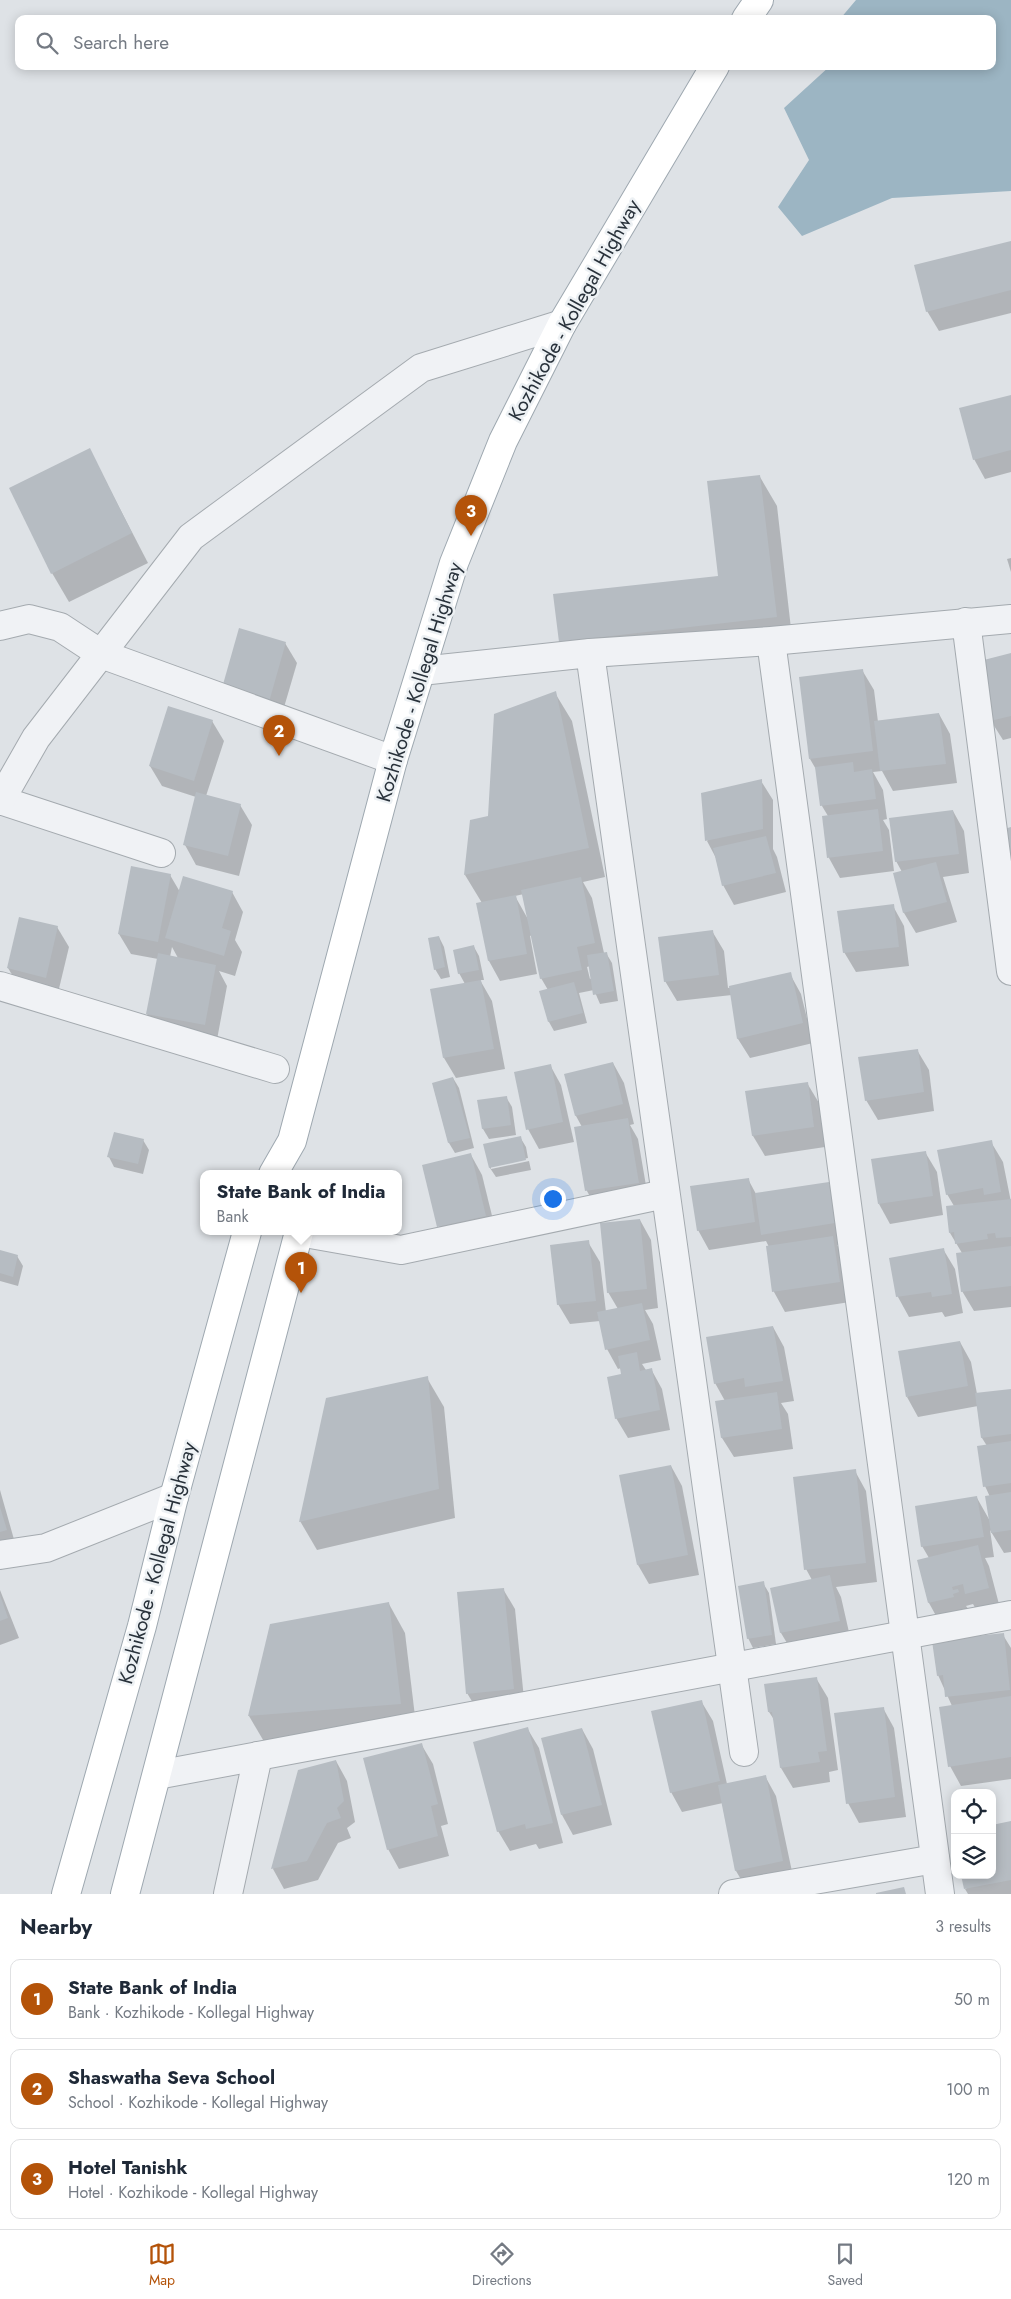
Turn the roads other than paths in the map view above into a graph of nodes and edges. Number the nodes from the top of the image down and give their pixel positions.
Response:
1 (759, 0) edge
2 (749, 15) edge
3 (713, 70) edge
4 (562, 324) junction
5 (1011, 619) edge
6 (966, 622) junction
7 (0, 626) edge
8 (771, 641) junction
9 (590, 653) junction
10 (101, 654) junction
11 (421, 671) junction
12 (393, 760) junction
13 (0, 800) edge
14 (161, 853) dead end
15 (1011, 971) edge
16 (0, 986) edge
17 (275, 1069) dead end
18 (292, 1141) junction
19 (275, 1170) edge
20 (295, 1170) edge
21 (665, 1194) junction
22 (247, 1235) edge
23 (298, 1235) edge
24 (316, 1235) edge
25 (174, 1497) junction
26 (0, 1555) edge
27 (1011, 1614) edge
28 (904, 1634) junction
29 (732, 1667) junction
30 (744, 1752) dead end
31 (258, 1756) junction
32 (157, 1775) junction
33 (935, 1859) junction
34 (66, 1894) edge
35 (125, 1894) edge
36 (228, 1894) edge
37 (733, 1894) edge
38 (940, 1894) edge

1 - 2 main road
3 - 4 main road, Kozhikode - Kollegal Highway
4 - 10 street
4 - 11 main road, Kozhikode - Kollegal Highway
5 - 6 street
6 - 8 street
6 - 15 street
7 - 10 street
8 - 9 street
8 - 28 street
9 - 11 street
9 - 21 street
10 - 12 street
10 - 13 street
11 - 12 main road, Kozhikode - Kollegal Highway
12 - 18 main road, Kozhikode - Kollegal Highway
13 - 14 street
16 - 17 street
18 - 19 main road, Kozhikode - Kollegal Highway
18 - 20 main road, Kozhikode - Kollegal Highway
21 - 24 street
21 - 29 street
22 - 25 main road, Kozhikode - Kollegal Highway
23 - 32 main road
25 - 26 street
25 - 34 main road, Kozhikode - Kollegal Highway
27 - 28 street
28 - 29 street
28 - 33 street
29 - 30 street
29 - 31 street
31 - 32 street
31 - 36 street
32 - 35 main road
33 - 37 street
33 - 38 street

